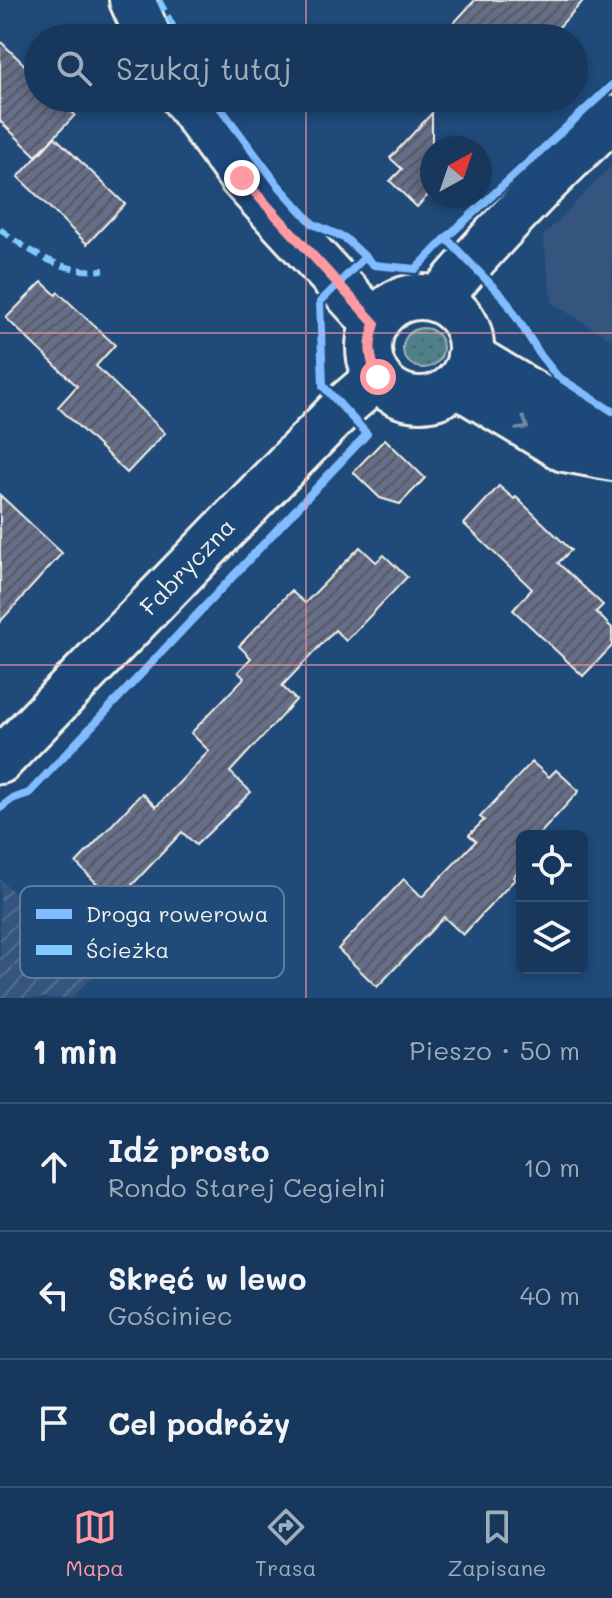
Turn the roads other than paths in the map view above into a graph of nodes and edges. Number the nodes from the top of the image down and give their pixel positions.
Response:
1 (132, 0) edge
2 (143, 24) edge
3 (194, 112) edge
4 (612, 118) edge
5 (438, 300) junction
6 (375, 324) junction
7 (463, 370) junction
8 (378, 377) junction
9 (612, 445) edge
10 (612, 458) edge
11 (0, 761) edge

1 - 2 street
3 - 6 street
4 - 5 street
5 - 6 street
5 - 7 street
6 - 8 street
7 - 8 street
7 - 9 street
7 -> 10 street
8 - 11 street, Fabryczna

